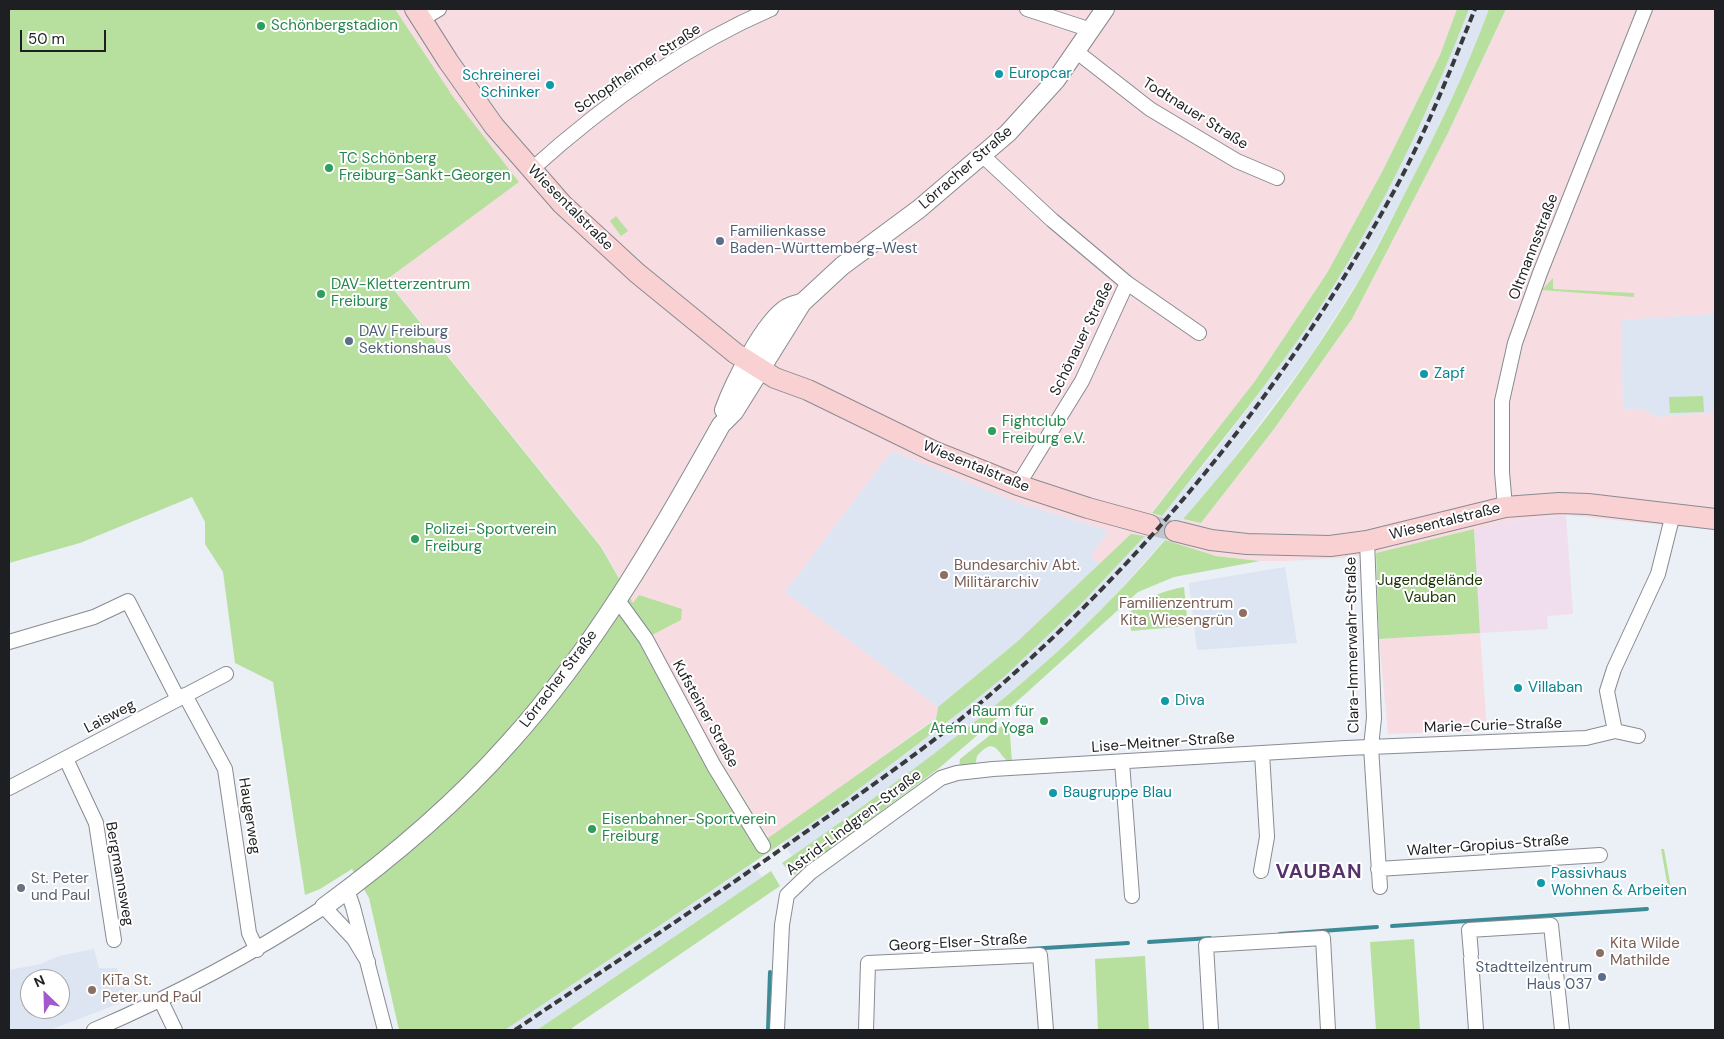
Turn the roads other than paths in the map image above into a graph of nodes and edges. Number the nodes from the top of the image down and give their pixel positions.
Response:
1 (439, 9) edge
2 (771, 9) edge
3 (1027, 9) edge
4 (1105, 9) edge
5 (1645, 9) edge
6 (419, 14) edge
7 (1091, 30) junction
8 (1076, 52) junction
9 (983, 156) junction
10 (531, 170) junction
11 (1277, 178) dead end
12 (1127, 283) junction
13 (1199, 333) dead end
14 (757, 359) junction
15 (1018, 485) junction
16 (1505, 507) junction
17 (1673, 514) junction
18 (1715, 519) edge
19 (1150, 525) tunnel mouth
20 (1175, 532) tunnel mouth
21 (1367, 541) junction
22 (617, 599) junction
23 (9, 642) edge
24 (226, 674) dead end
25 (181, 697) junction
26 (1615, 731) junction
27 (1638, 736) dead end
28 (1371, 747) junction
29 (1262, 753) junction
30 (66, 759) junction
31 (1122, 762) junction
32 (957, 773) joint
33 (9, 788) edge
34 (763, 846) dead end
35 (1600, 855) dead end
36 (1378, 869) junction
37 (1261, 871) dead end
38 (1380, 887) dead end
39 (347, 890) junction
40 (1132, 896) dead end
41 (324, 906) junction
42 (114, 940) dead end
43 (257, 950) junction
44 (368, 962) junction
45 (161, 1001) junction
46 (94, 1030) edge
47 (175, 1030) edge
48 (385, 1030) edge
49 (777, 1030) edge
50 (866, 1030) edge
51 (1046, 1030) edge
52 (1212, 1030) edge
53 (1328, 1030) edge
54 (1476, 1030) edge
55 (1562, 1030) edge

1 - 6 street
2 - 10 street, Schopfheimer Straße
3 - 7 street
4 - 7 street, Lörracher Straße
5 - 16 street, Oltmannsstraße
6 - 10 main road, Wiesentalstraße
7 - 8 street, Lörracher Straße
8 - 9 street, Lörracher Straße
8 - 11 street, Todtnauer Straße
9 - 12 street, Schönauer Straße
9 - 14 street, Lörracher Straße
10 - 14 main road, Wiesentalstraße
12 - 13 street, Schönauer Straße
12 - 15 street, Schönauer Straße
14 - 15 main road, Wiesentalstraße
14 - 22 street, Lörracher Straße
15 - 19 main road, Wiesentalstraße
16 - 17 main road, Wiesentalstraße
16 - 21 main road, Wiesentalstraße
17 - 18 main road, Wiesentalstraße
17 - 26 street
20 - 21 main road, Wiesentalstraße
21 - 28 street, Clara-Immerwahr-Straße
22 - 34 street, Kufsteiner Straße
22 - 39 street, Lörracher Straße
23 - 25 street, Haugerweg
24 - 25 street, Laisweg
25 - 30 street, Laisweg
25 - 43 street, Haugerweg
26 - 27 street, Marie-Curie-Straße
26 - 28 street, Marie-Curie-Straße
28 - 29 street, Lise-Meitner-Straße
28 - 36 street
29 - 31 street, Lise-Meitner-Straße
29 - 37 street
30 - 33 street, Laisweg
30 - 42 street, Bergmannsweg
31 - 32 street, Lise-Meitner-Straße
31 - 40 street
32 - 49 street, Astrid-Lindgren-Straße
35 - 36 street, Walter-Gropius-Straße
36 - 38 street
39 - 41 street, Lörracher Straße
39 - 44 street
41 - 43 street
41 - 44 street
43 - 45 street
44 - 48 street
45 - 46 street
45 - 47 street
50 - 51 street, Georg-Elser-Straße
52 - 53 street
54 - 55 street

